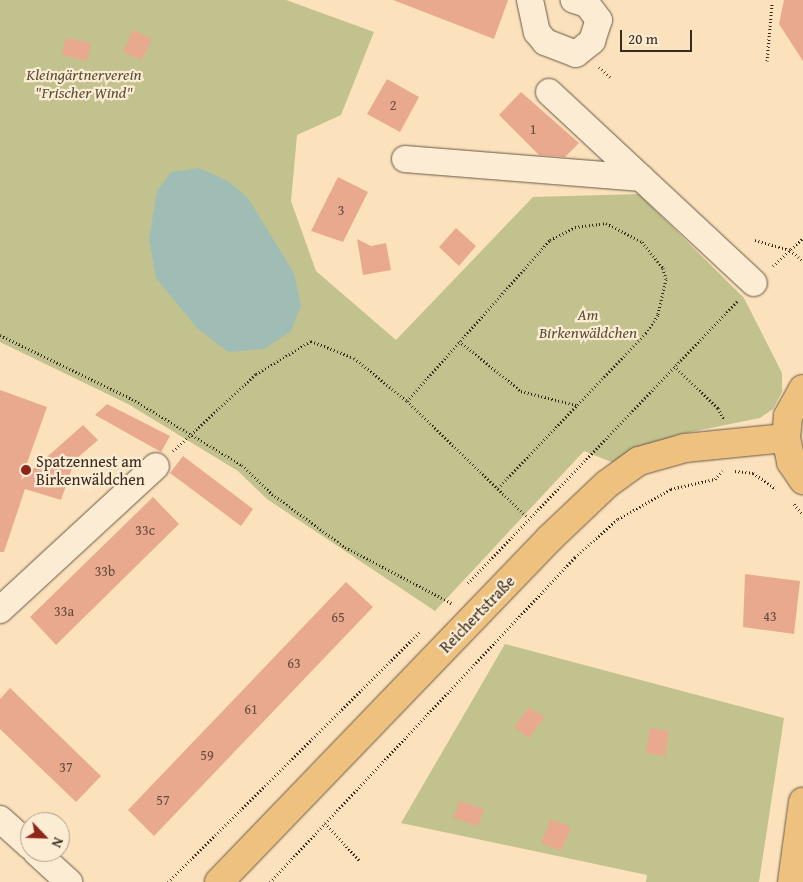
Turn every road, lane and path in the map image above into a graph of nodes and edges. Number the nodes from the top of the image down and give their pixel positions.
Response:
1 (530, 0) edge
2 (584, 1) edge
3 (772, 4) dead end
4 (766, 62) dead end
5 (549, 92) dead end
6 (405, 159) dead end
7 (641, 178) junction
8 (803, 238) edge
9 (755, 240) dead end
10 (790, 250) junction
11 (803, 261) edge
12 (754, 283) junction
13 (0, 335) edge
14 (459, 341) junction
15 (674, 366) junction
16 (803, 389) edge
17 (407, 401) junction
18 (576, 405) junction
19 (190, 435) junction
20 (786, 438) junction
21 (725, 442) junction
22 (156, 466) joint
23 (723, 469) junction
24 (498, 488) junction
25 (791, 491) edge
26 (803, 515) edge
27 (527, 517) junction
28 (549, 539) junction
29 (463, 588) dead end
30 (457, 595) dead end
31 (450, 602) junction
32 (443, 609) dead end
33 (0, 610) edge
34 (471, 621) junction
35 (422, 630) dead end
36 (803, 802) edge
37 (0, 819) edge
38 (325, 823) junction
39 (20, 837) edge
40 (360, 861) dead end
41 (47, 862) edge
42 (69, 882) edge
43 (168, 882) edge
44 (219, 882) edge
45 (270, 882) edge
46 (792, 882) edge

1 - 2 street
3 - 4 path
5 - 7 street
6 - 7 street
7 - 12 street
8 - 10 path
9 - 10 path
10 - 11 path
10 - 12 path
12 - 15 path
13 - 19 path
14 - 17 path
14 - 18 path
14 - 18 path
15 - 21 path
15 - 27 path
16 - 20 main road
17 - 19 path
17 - 24 path
18 - 24 path
19 - 22 path
19 - 31 path
20 - 21 main road, Reichertstraße
20 - 25 main road
21 - 23 path
21 - 28 main road, Reichertstraße
22 - 33 street
23 - 25 path
23 - 38 path
24 - 27 path
25 - 26 path
27 - 28 path
27 - 29 path
28 - 34 main road, Reichertstraße
30 - 31 path
31 - 32 path
31 - 34 path
34 - 44 main road, Reichertstraße
35 - 43 path
36 - 46 main road
37 - 39 street
38 - 40 path
38 - 45 path
41 - 42 street

